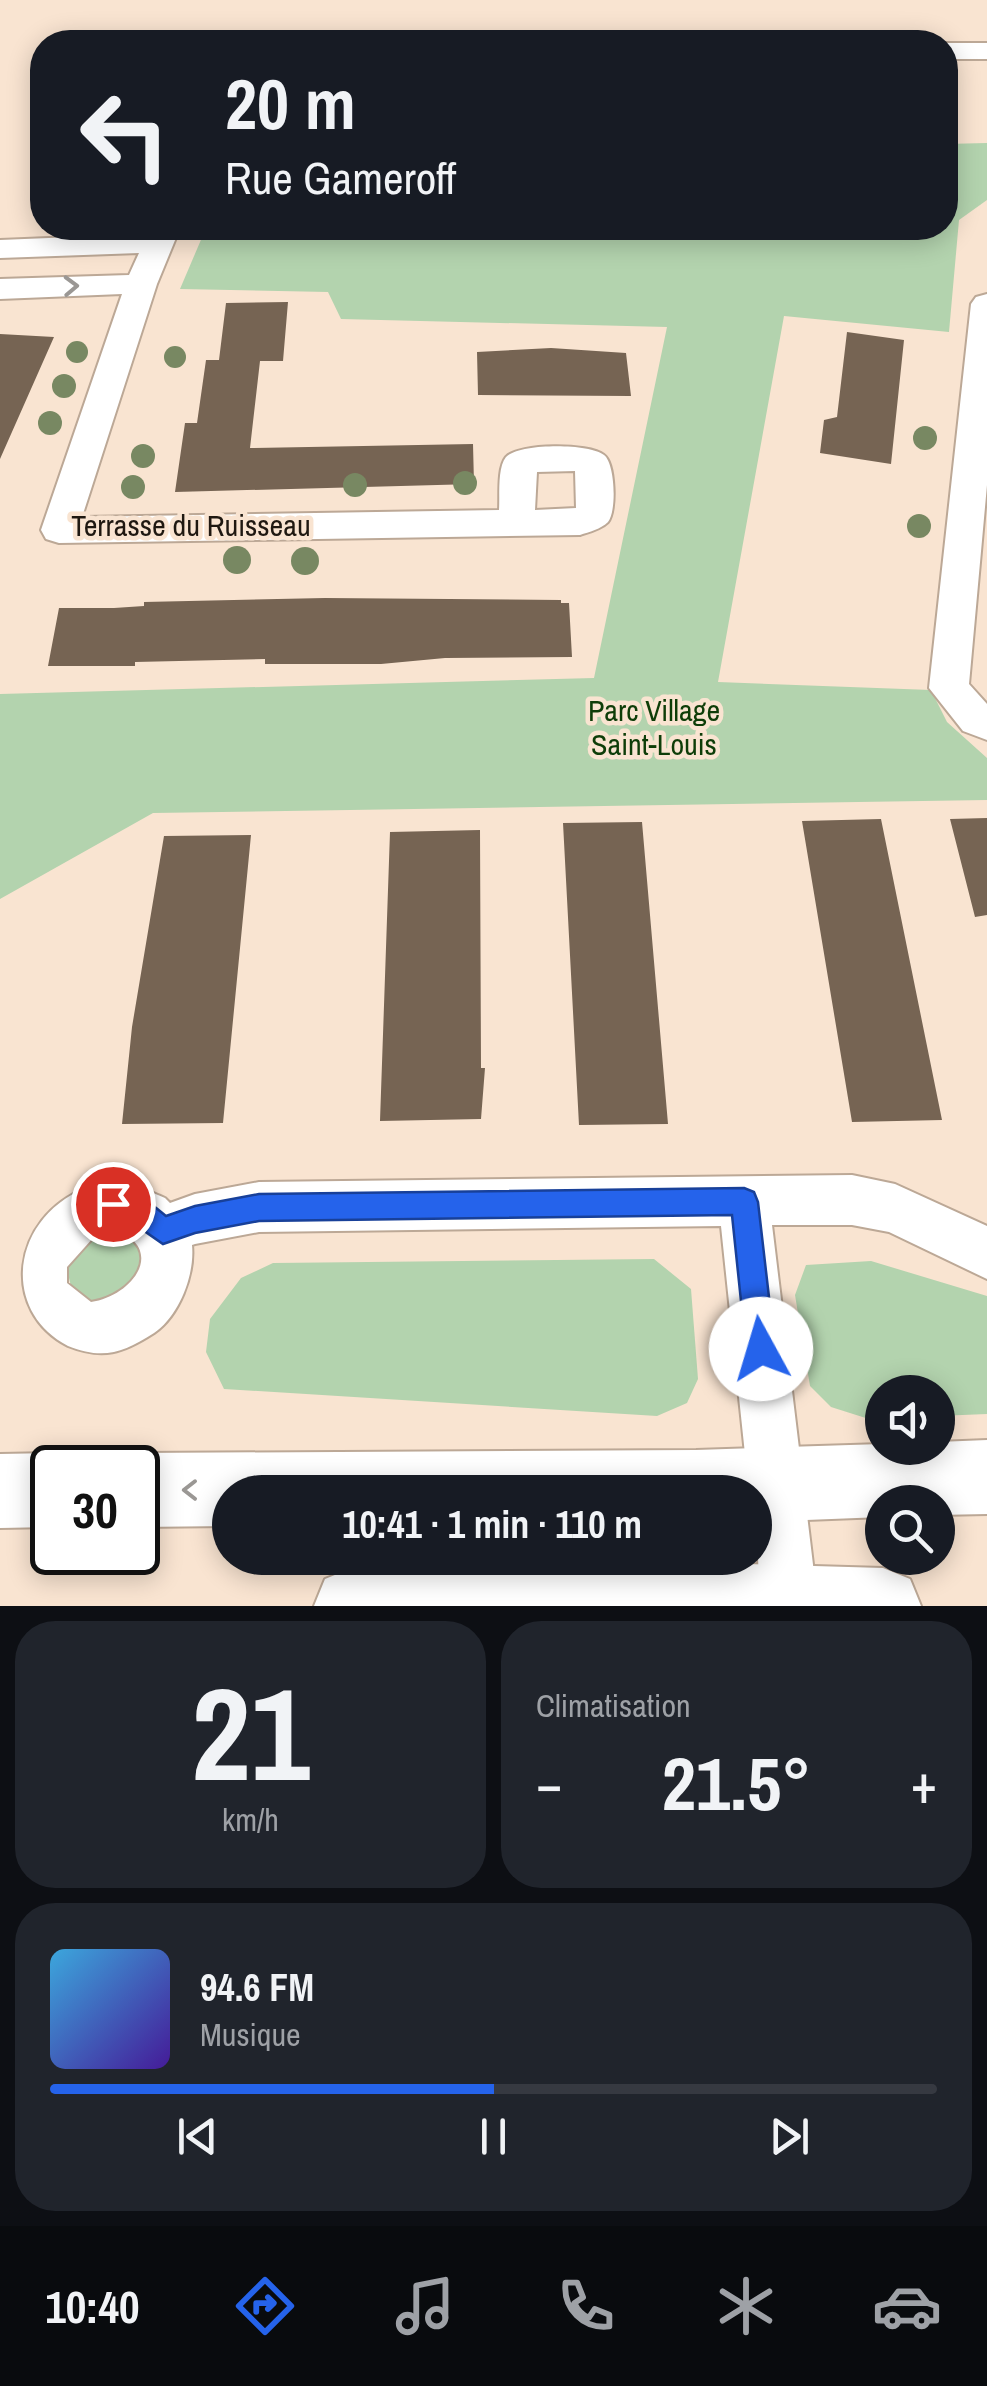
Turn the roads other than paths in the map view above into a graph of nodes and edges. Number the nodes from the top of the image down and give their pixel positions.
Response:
1 (987, 50) edge
2 (958, 51) edge
3 (99, 240) edge
4 (159, 240) edge
5 (0, 248) edge
6 (141, 284) junction
7 (0, 288) edge
8 (987, 304) edge
9 (516, 522) dead end
10 (987, 724) edge
11 (744, 1202) junction
12 (163, 1231) dead end
13 (987, 1253) edge
14 (987, 1477) edge
15 (777, 1483) junction
16 (30, 1490) edge
17 (160, 1490) edge
18 (0, 1491) edge
19 (790, 1602) junction
20 (352, 1606) edge
21 (882, 1606) edge

1 - 2 street
3 - 5 street
4 - 6 street
7 -> 6 street
6 - 9 street, Terrasse du Ruisseau
8 - 10 street
11 - 12 street
11 - 13 street
11 - 15 street
14 - 15 main road
15 -> 17 main road
15 - 19 street
16 - 18 main road
19 - 20 main road
19 - 21 main road

